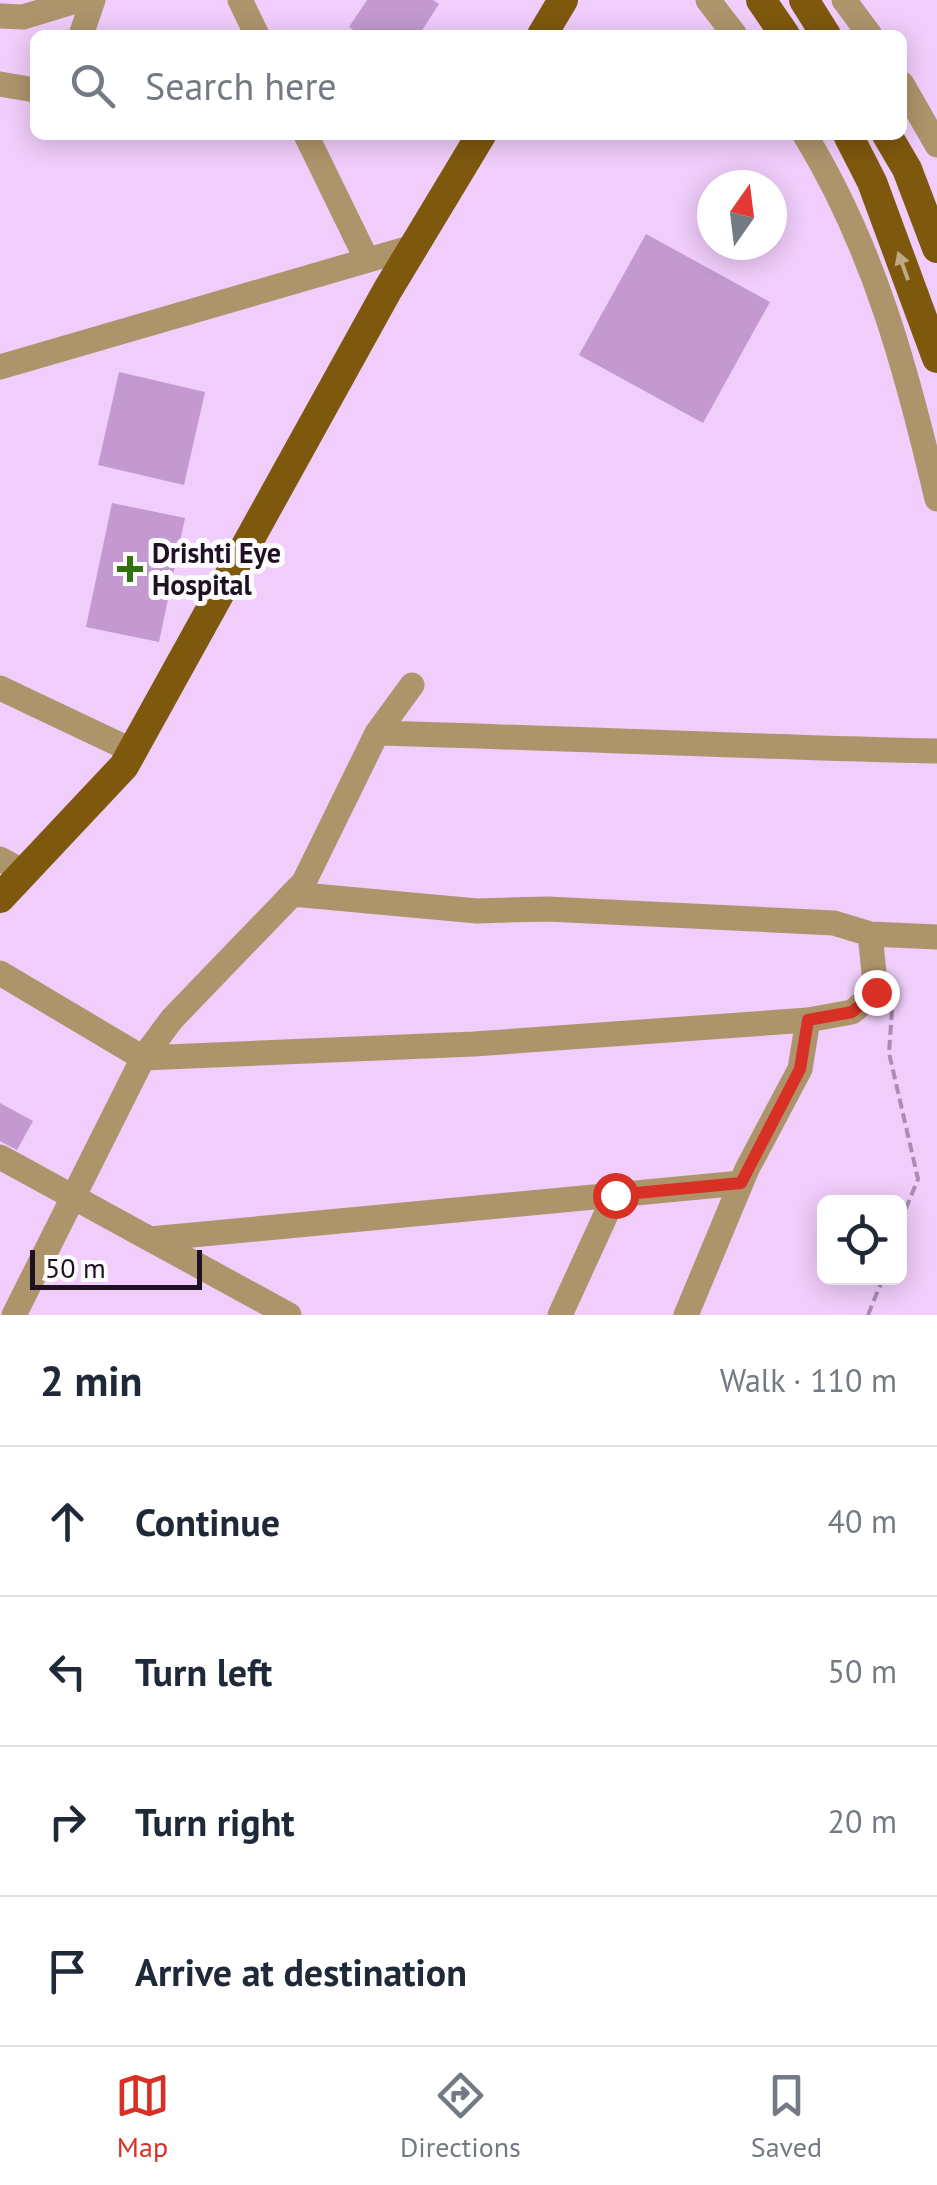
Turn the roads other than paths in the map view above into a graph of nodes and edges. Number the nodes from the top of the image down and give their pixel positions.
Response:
1 (79, 0) edge
2 (93, 0) edge
3 (240, 0) edge
4 (563, 0) edge
5 (708, 0) edge
6 (761, 0) edge
7 (804, 0) edge
8 (844, 0) edge
9 (0, 16) edge
10 (83, 30) edge
11 (255, 30) edge
12 (545, 30) edge
13 (731, 30) edge
14 (782, 30) edge
15 (823, 30) edge
16 (866, 30) edge
17 (0, 84) edge
18 (30, 89) edge
19 (907, 93) edge
20 (308, 140) edge
21 (478, 140) edge
22 (808, 140) edge
23 (851, 140) edge
24 (890, 140) edge
25 (937, 145) edge
26 (413, 247) junction
27 (937, 248) edge
28 (367, 260) junction
29 (937, 358) edge
30 (0, 367) edge
31 (937, 499) edge
32 (412, 685) dead end
33 (0, 688) edge
34 (378, 733) junction
35 (133, 750) junction
36 (937, 751) edge
37 (12, 866) edge
38 (292, 894) junction
39 (0, 898) edge
40 (870, 934) junction
41 (937, 937) edge
42 (0, 974) edge
43 (808, 1020) junction
44 (144, 1058) junction
45 (0, 1157) edge
46 (741, 1183) junction
47 (615, 1195) junction
48 (75, 1199) junction
49 (150, 1240) junction
50 (252, 1306) edge
51 (14, 1315) edge
52 (289, 1315) edge
53 (560, 1315) edge
54 (686, 1315) edge

1 - 9 street
2 - 10 street
3 - 11 street
4 - 12 main road
5 - 13 street
6 - 14 main road
7 - 15 main road
8 - 16 street
17 - 18 street
19 - 25 street
20 - 28 street
21 - 26 main road
22 - 31 street
29 -> 23 main road
24 - 27 main road
26 - 28 street
26 - 35 main road
28 - 30 street
32 - 34 street
33 - 35 street
34 - 36 street
34 - 38 street
35 - 37 main road
37 - 39 main road
38 - 40 street
38 - 44 street
40 - 41 street
40 - 43 street
42 - 44 street
43 - 44 street
43 - 46 street
44 - 48 street
45 - 48 street
46 - 47 street
46 - 54 street
47 - 49 street
47 - 53 street
48 - 49 street
48 - 51 street
49 - 50 street
50 - 52 street

